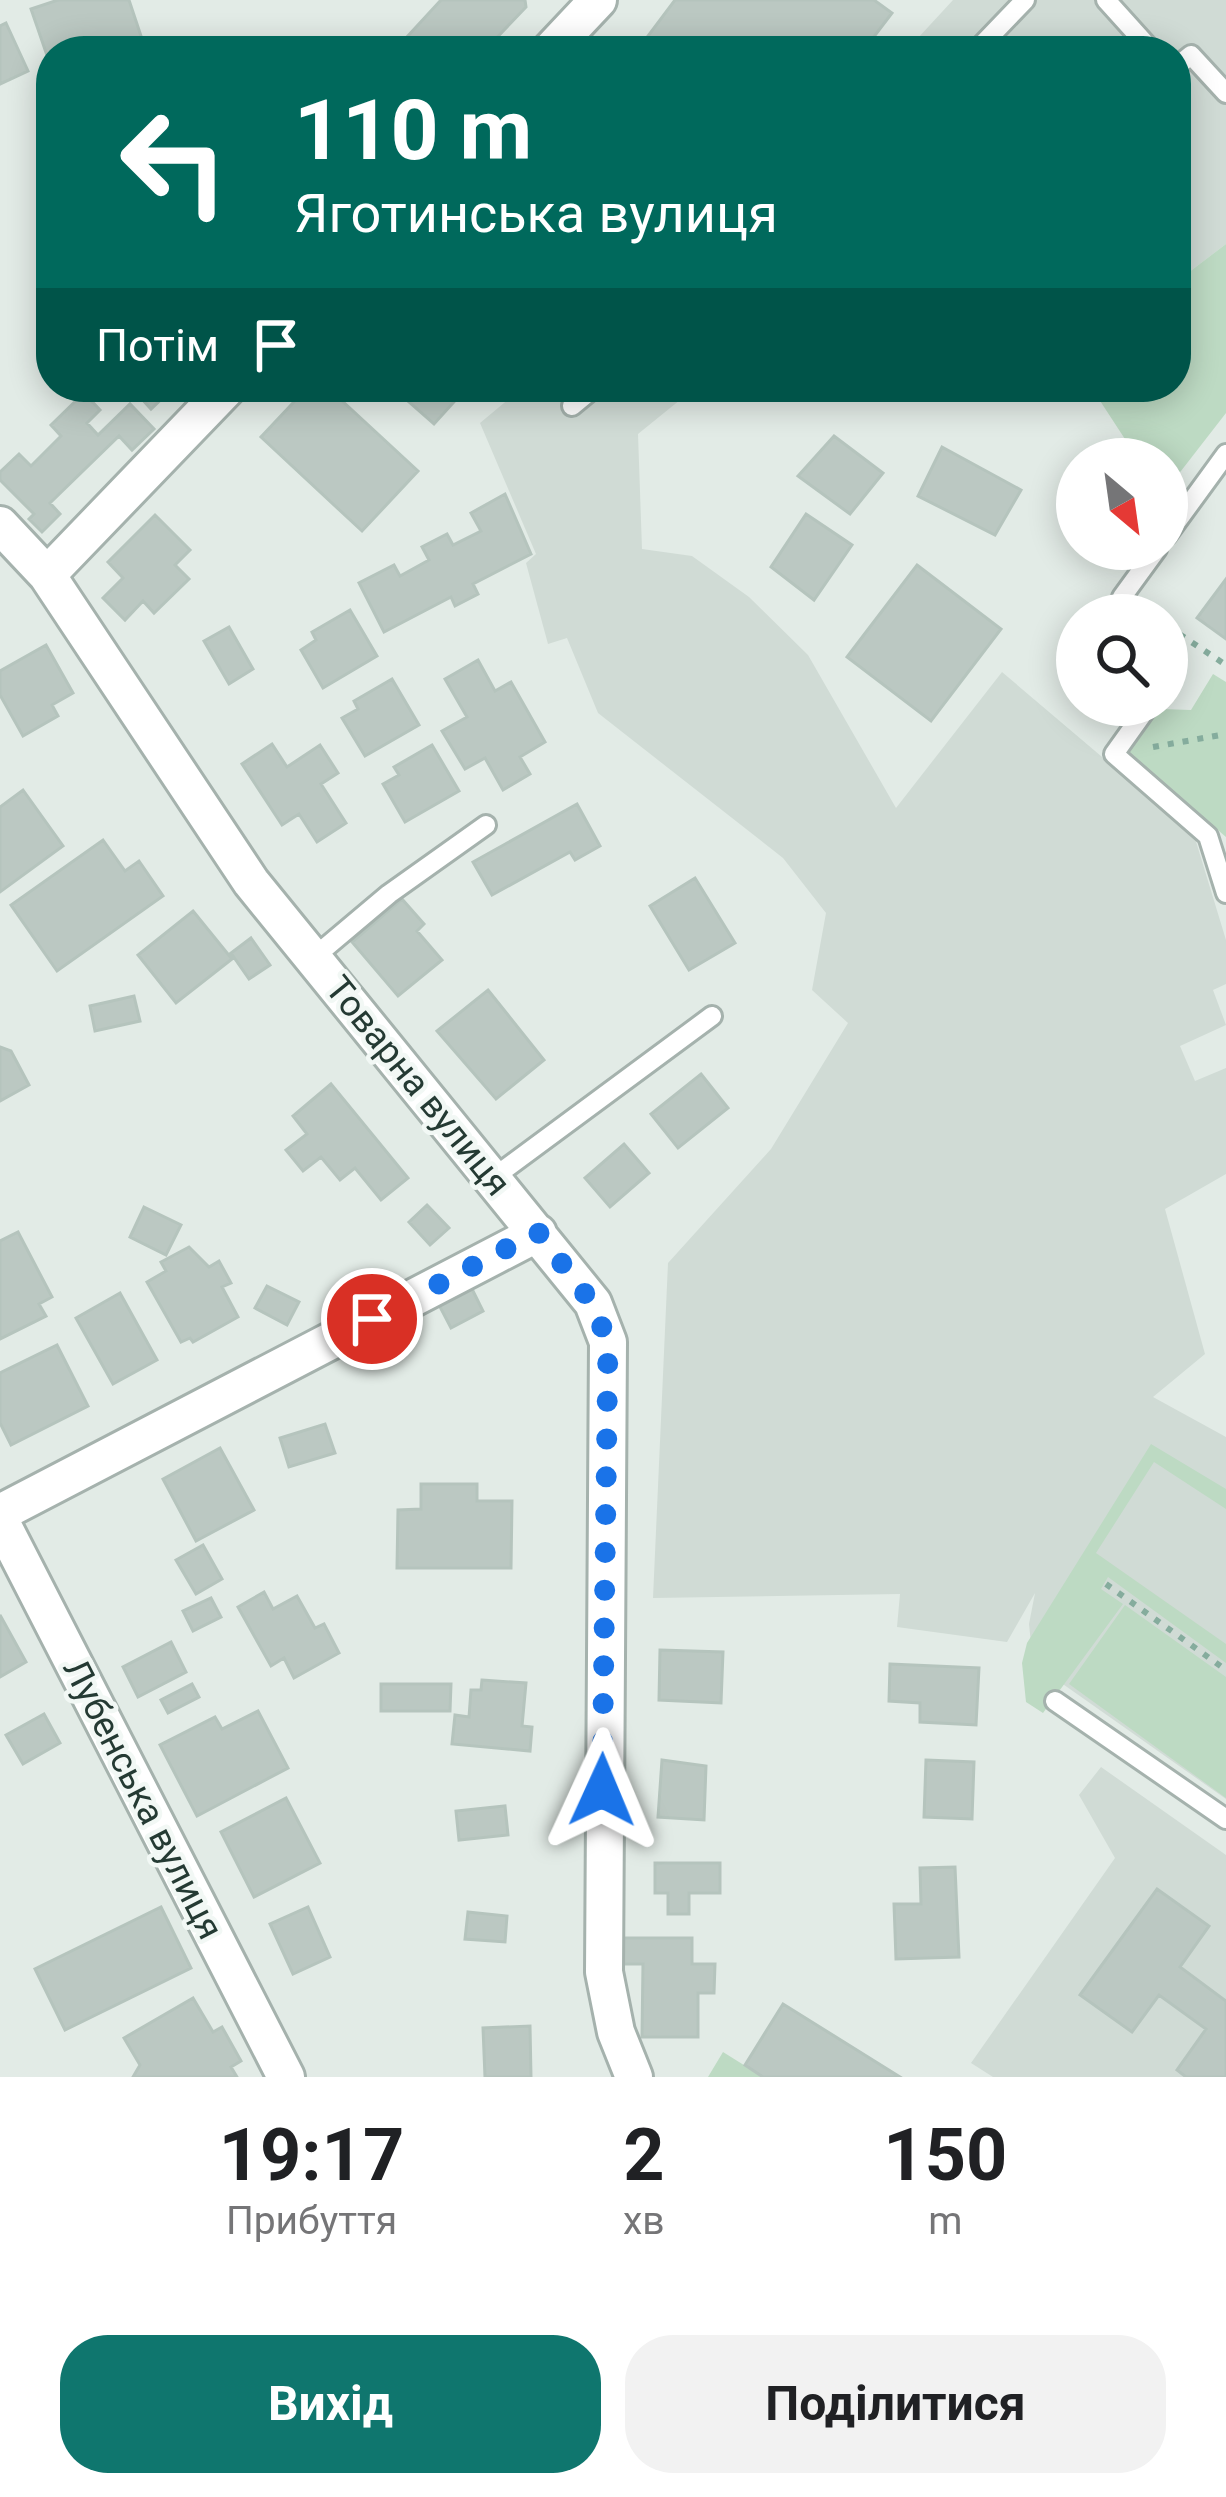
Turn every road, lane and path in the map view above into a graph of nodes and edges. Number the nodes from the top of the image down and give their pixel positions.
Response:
1 (598, 0) edge
2 (1025, 0) edge
3 (1106, 0) edge
4 (564, 36) edge
5 (990, 36) edge
6 (1139, 36) edge
7 (1191, 55) edge
8 (1226, 93) edge
9 (214, 402) edge
10 (577, 402) edge
11 (572, 406) dead end
12 (1226, 454) edge
13 (1188, 506) edge
14 (0, 525) edge
15 (47, 575) junction
16 (1188, 640) edge
17 (1226, 665) edge
18 (1134, 726) edge
19 (1226, 734) edge
20 (1114, 754) junction
21 (486, 825) dead end
22 (1226, 893) edge
23 (313, 958) junction
24 (712, 1016) dead end
25 (494, 1178) junction
26 (538, 1232) junction
27 (0, 1517) edge
28 (1106, 1584) dead end
29 (1226, 1670) edge
30 (1055, 1701) dead end
31 (1226, 1819) edge
32 (286, 2077) edge
33 (634, 2077) edge

1 - 4 street
2 - 5 lane
3 - 6 lane
7 - 8 lane
9 - 15 street
10 - 11 lane
12 - 13 lane
14 - 15 street, Товарна вулиця
15 - 23 street, Товарна вулиця
16 - 17 path
18 - 20 lane
19 - 20 path
20 - 22 lane
21 - 23 lane
23 - 25 street, Товарна вулиця
24 - 25 lane
25 - 26 street, Товарна вулиця
26 - 27 street
26 - 33 street, Товарна вулиця
27 - 32 street, Лубенська вулиця
28 - 29 path
30 - 31 lane

